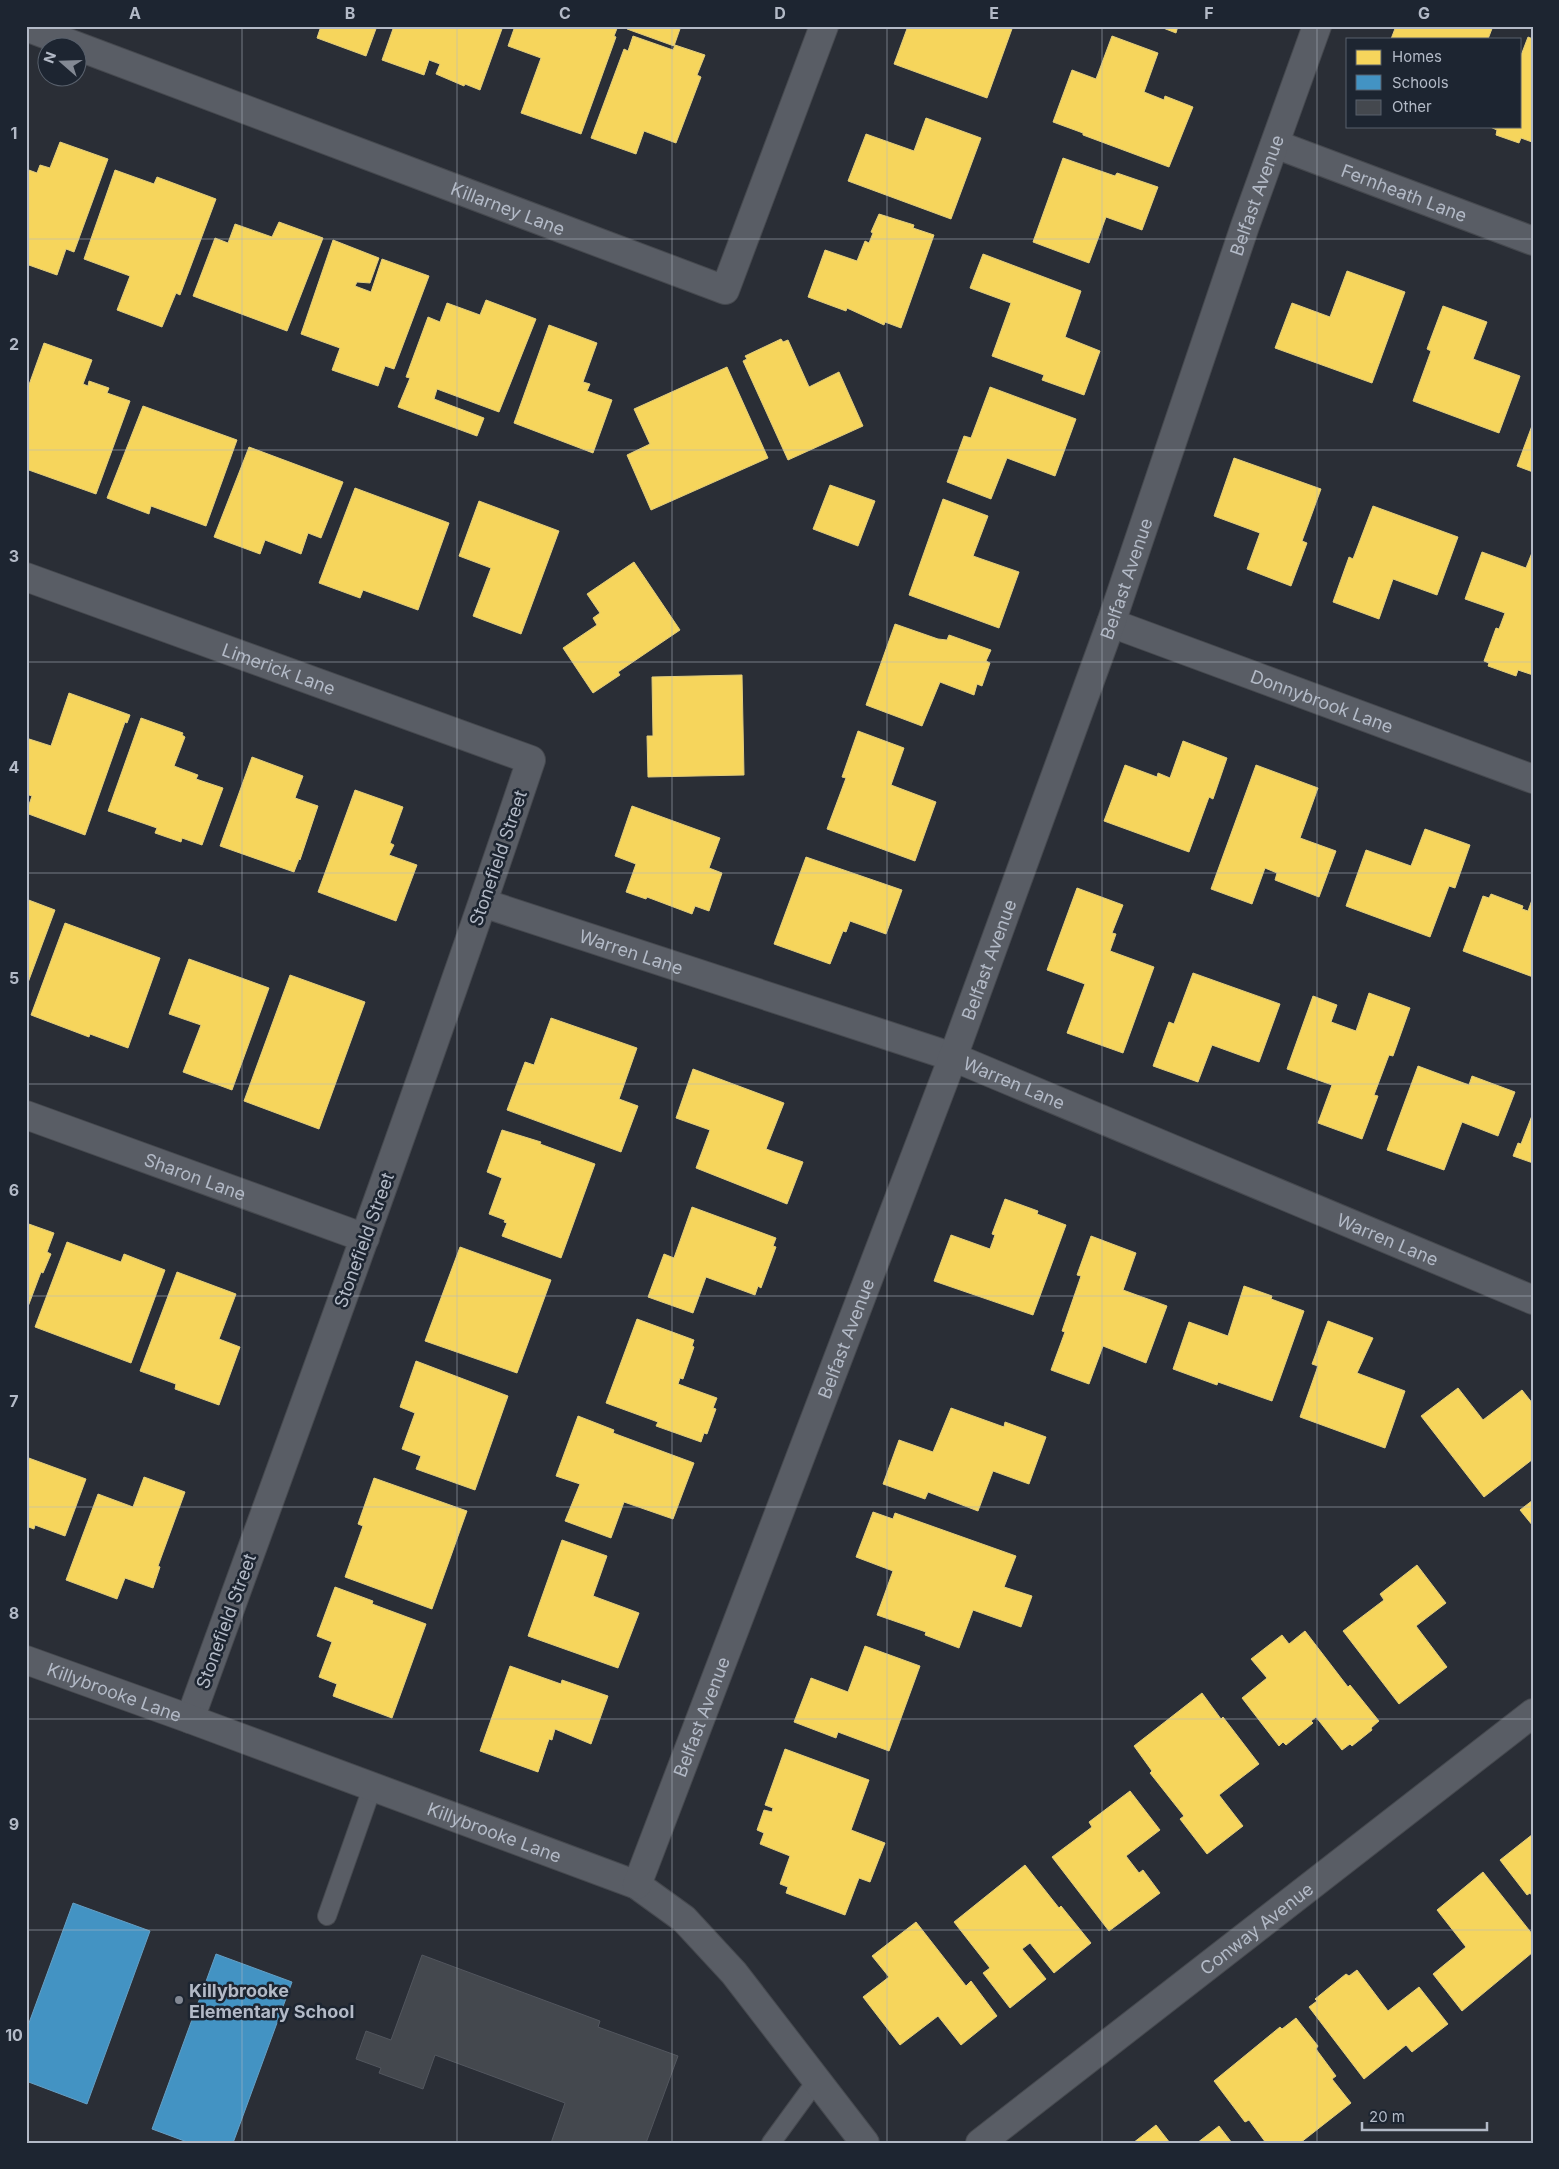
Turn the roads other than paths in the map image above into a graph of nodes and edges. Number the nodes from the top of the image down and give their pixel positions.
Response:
1 (824, 26) edge
2 (1318, 26) edge
3 (26, 27) edge
4 (1275, 144) junction
5 (1533, 241) edge
6 (26, 577) edge
7 (1111, 623) junction
8 (531, 760) joint
9 (1533, 779) edge
10 (483, 903) junction
11 (953, 1056) junction
12 (26, 1115) edge
13 (365, 1238) junction
14 (1533, 1300) edge
15 (26, 1660) edge
16 (1533, 1713) edge
17 (190, 1719) junction
18 (372, 1788) junction
19 (637, 1885) junction
20 (327, 1916) dead end
21 (817, 2080) junction
22 (770, 2143) edge
23 (865, 2143) edge
24 (980, 2143) edge

1 - 3 street, Killarney Lane
2 - 4 street, Belfast Avenue
4 - 5 street, Fernheath Lane
4 - 7 street, Belfast Avenue
6 - 8 street, Limerick Lane
7 - 9 street, Donnybrook Lane
7 - 11 street, Belfast Avenue
8 - 10 street, Stonefield Street
10 - 11 street, Warren Lane
10 - 13 street, Stonefield Street
11 - 14 street, Warren Lane
11 - 19 street, Belfast Avenue
12 - 13 street, Sharon Lane
13 - 17 street, Stonefield Street
15 - 17 street, Killybrooke Lane
16 - 24 street, Conway Avenue
17 - 18 street, Killybrooke Lane
18 - 19 street, Killybrooke Lane
18 - 20 lane
19 - 21 street, Killybrooke Lane
21 - 22 lane
21 - 23 street, Killybrooke Lane

